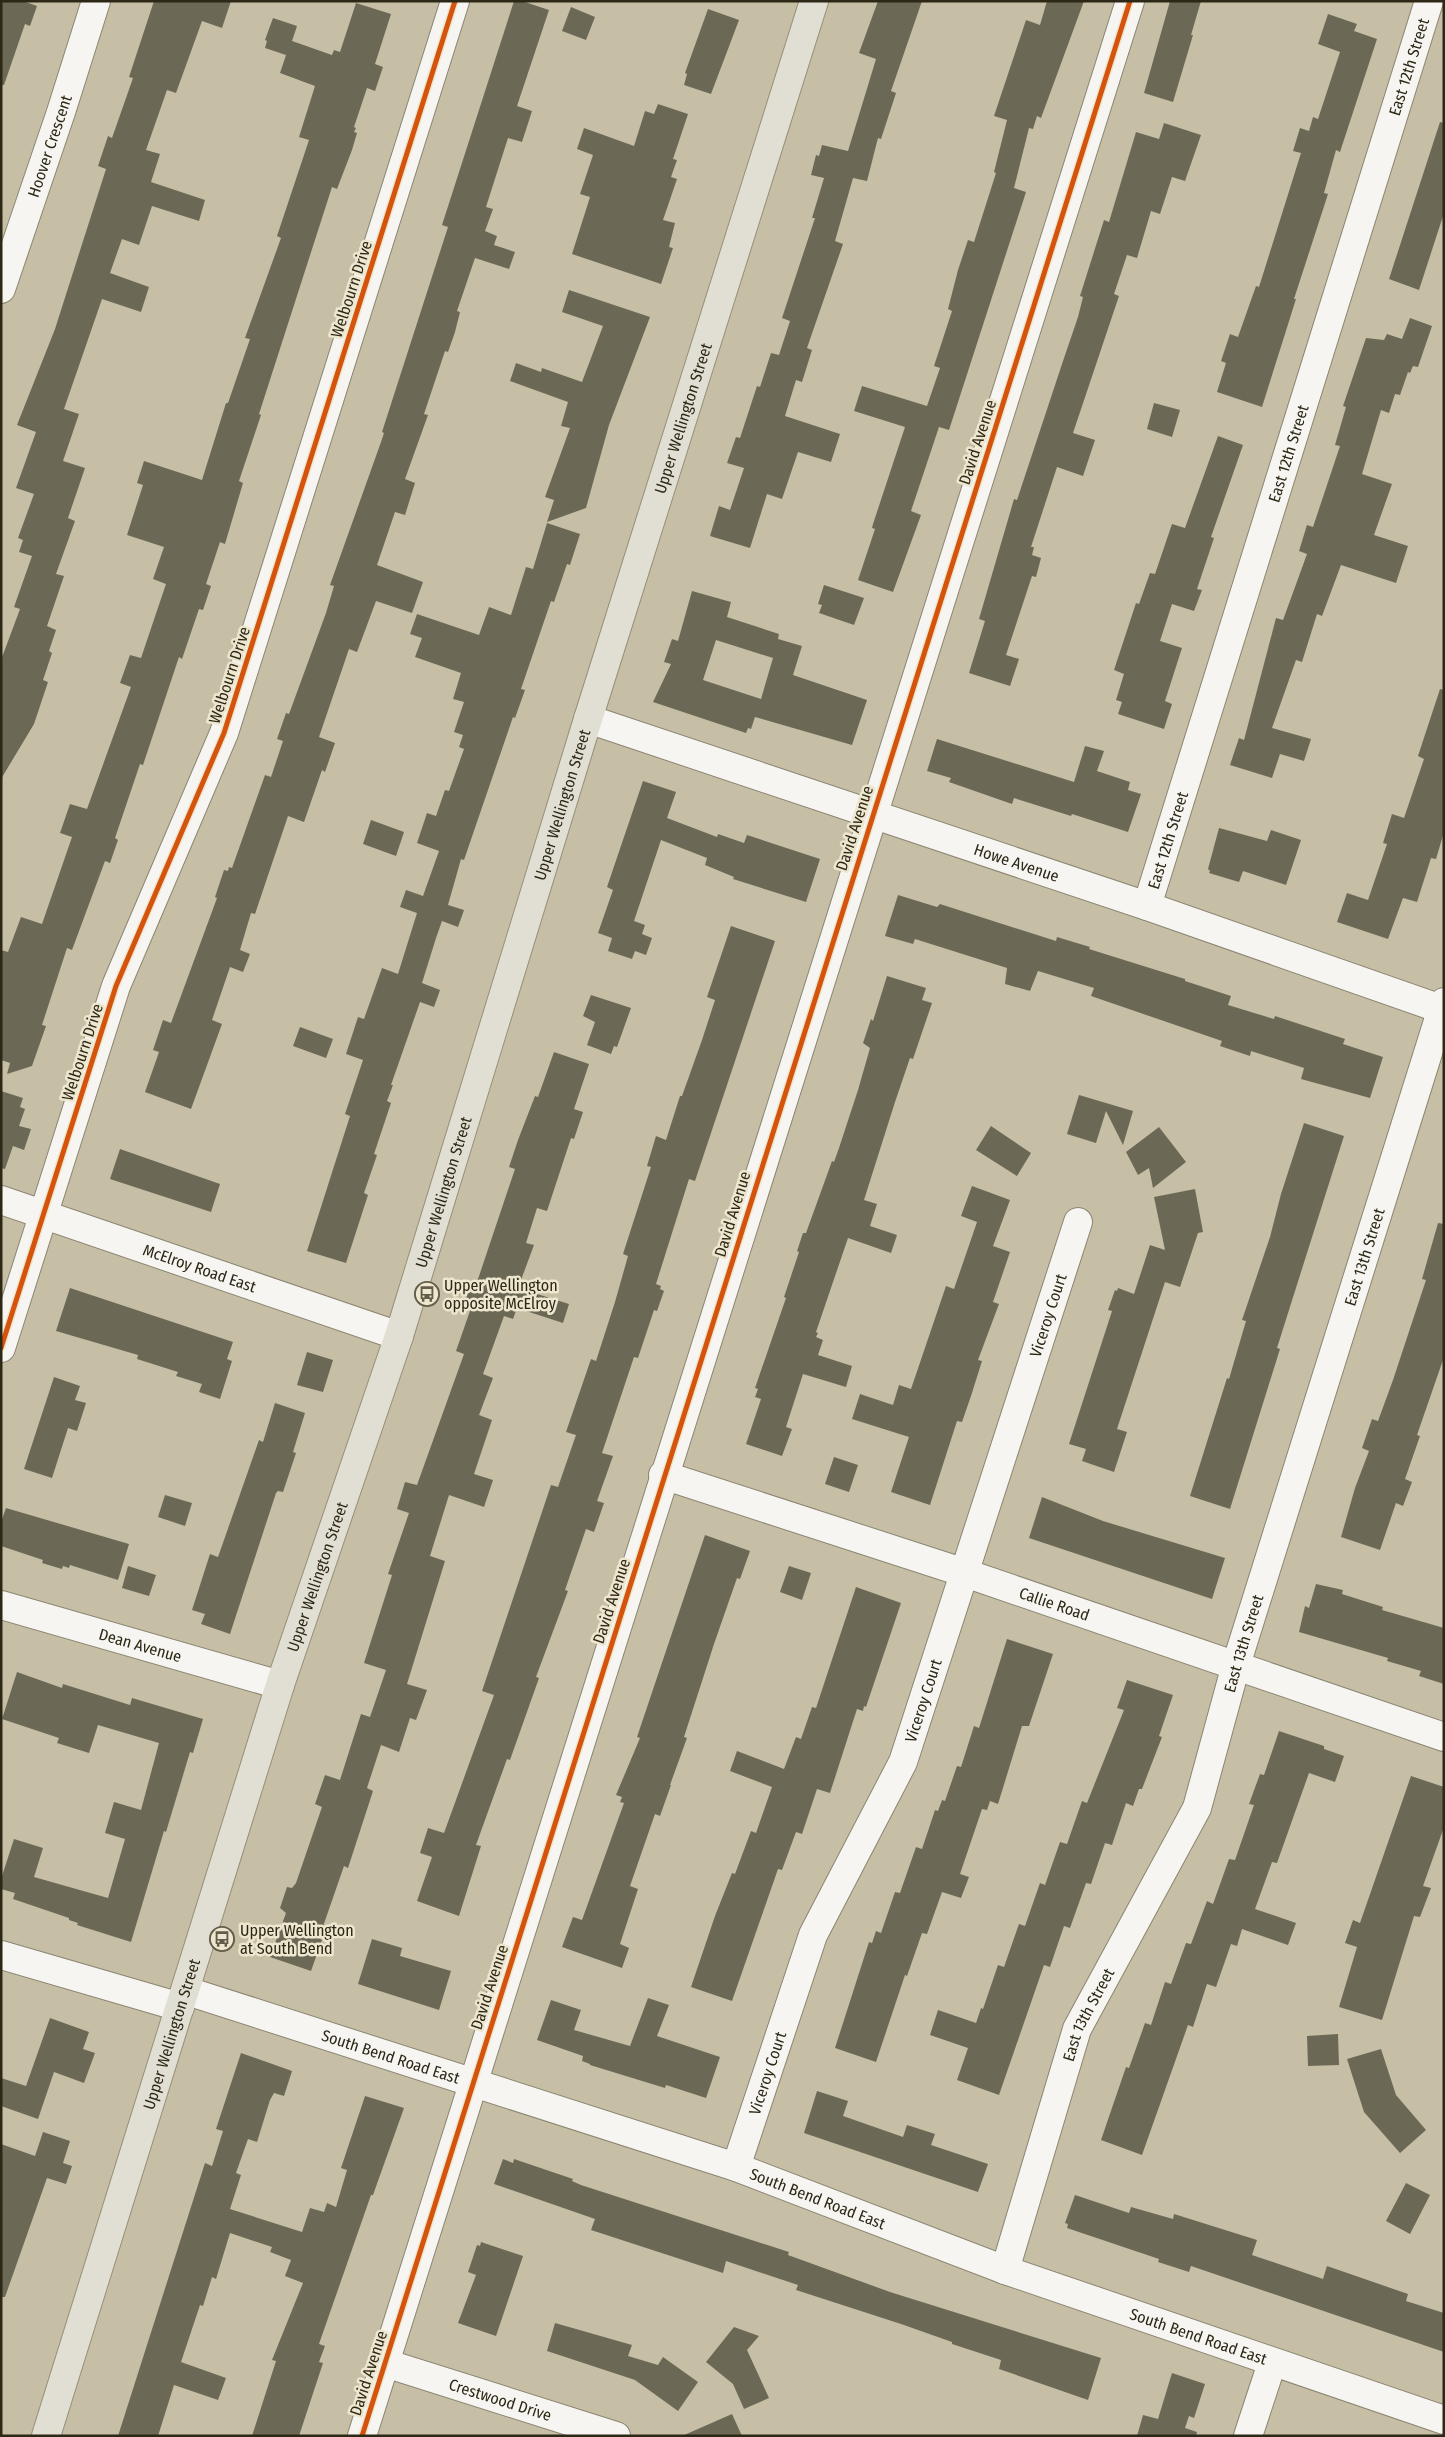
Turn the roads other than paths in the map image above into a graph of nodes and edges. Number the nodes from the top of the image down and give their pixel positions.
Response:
1 (96, 1) edge
2 (455, 1) edge
3 (814, 1) edge
4 (1130, 1) edge
5 (1429, 1) edge
6 (1, 289) edge
7 (588, 719) junction
8 (872, 814) junction
9 (1147, 906) junction
10 (1443, 1007) edge
11 (1, 1200) edge
12 (44, 1213) junction
13 (1078, 1222) dead end
14 (399, 1336) junction
15 (1, 1348) edge
16 (663, 1475) junction
17 (966, 1574) junction
18 (1, 1605) edge
19 (1236, 1665) junction
20 (280, 1685) junction
21 (1444, 1737) edge
22 (1, 1955) edge
23 (184, 1999) junction
24 (472, 2082) junction
25 (736, 2167) junction
26 (1005, 2270) junction
27 (386, 2363) junction
28 (1272, 2363) junction
29 (1444, 2420) edge
30 (46, 2436) edge
31 (362, 2436) edge
32 (616, 2436) edge
33 (1248, 2436) edge

1 - 6 street, Hoover Crescent
2 - 12 street, Welbourn Drive
3 - 7 main road, Upper Wellington Street
4 - 8 street, David Avenue
5 - 9 street, East 12th Street
7 - 8 street, Howe Avenue
7 - 14 main road, Upper Wellington Street
8 - 9 street, Howe Avenue
8 - 16 street, David Avenue
9 - 10 street, Howe Avenue
10 - 19 street, East 13th Street
11 - 12 street, McElroy Road East
12 - 14 street, McElroy Road East
12 - 15 street, Welbourn Drive
13 - 17 street, Viceroy Court
14 - 20 main road, Upper Wellington Street
16 - 17 street, Callie Road
16 - 24 street, David Avenue
17 - 19 street, Callie Road
17 - 25 street, Viceroy Court
18 - 20 street, Dean Avenue
19 - 21 street, Callie Road
19 - 26 street, East 13th Street
20 - 23 main road, Upper Wellington Street
22 - 23 street, South Bend Road East
23 - 24 street, South Bend Road East
23 - 30 main road, Upper Wellington Street
24 - 25 street, South Bend Road East
24 - 27 street, David Avenue
25 - 26 street, South Bend Road East
26 - 28 street, South Bend Road East
27 - 31 street, David Avenue
27 - 32 street, Crestwood Drive
28 - 29 street, South Bend Road East
28 - 33 street

